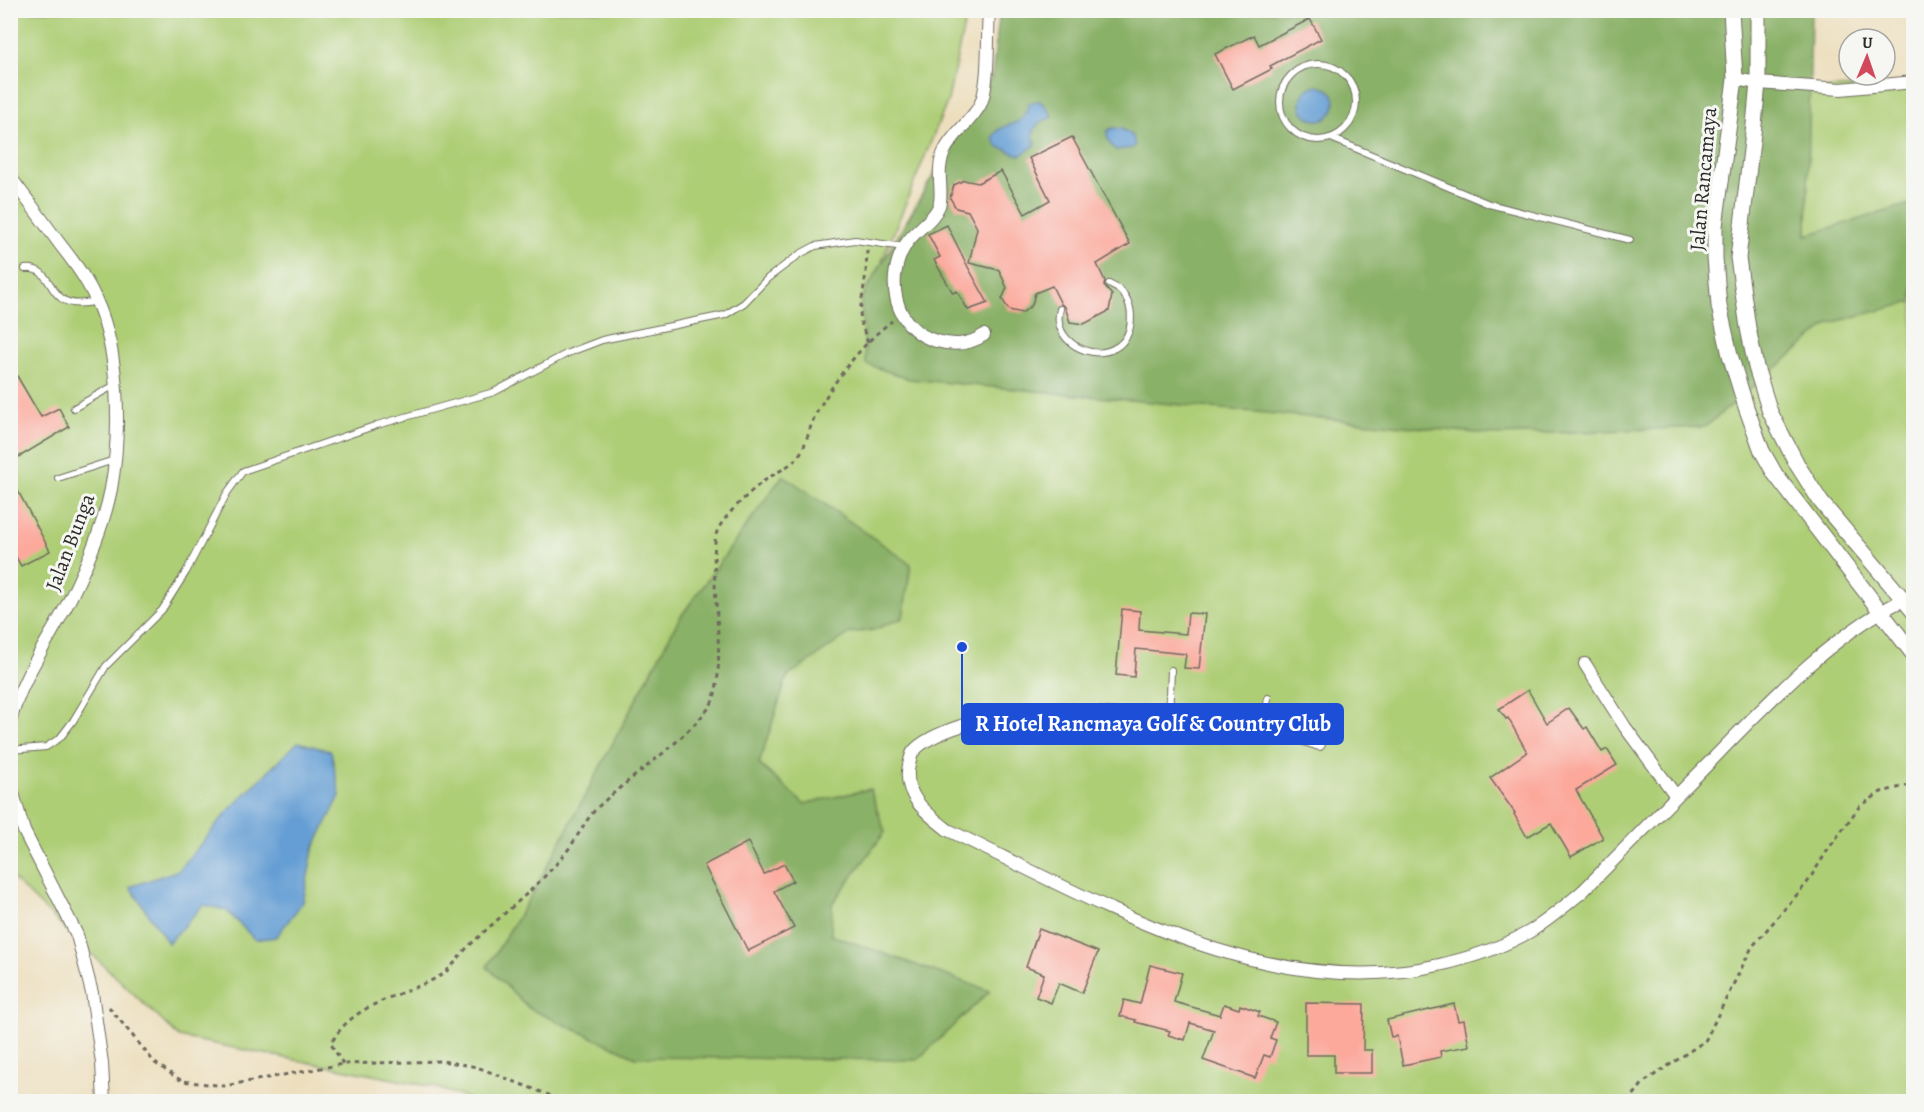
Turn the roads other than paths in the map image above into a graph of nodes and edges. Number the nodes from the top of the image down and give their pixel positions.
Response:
1 (989, 10) edge
2 (1731, 10) edge
3 (1758, 10) edge
4 (1735, 79) junction
5 (1914, 82) edge
6 (1758, 83) junction
7 (1331, 138) junction
8 (10, 177) edge
9 (1630, 240) dead end
10 (904, 247) junction
11 (25, 268) dead end
12 (1109, 285) dead end
13 (97, 301) junction
14 (1060, 309) dead end
15 (984, 335) dead end
16 (116, 384) junction
17 (74, 408) dead end
18 (114, 460) junction
19 (58, 478) dead end
20 (1910, 602) edge
21 (1879, 611) junction
22 (1914, 655) edge
23 (1585, 664) dead end
24 (1171, 670) dead end
25 (1268, 698) dead end
26 (1168, 719) junction
27 (10, 722) edge
28 (1263, 729) junction
29 (1319, 744) dead end
30 (10, 750) edge
31 (10, 783) edge
32 (1676, 796) junction
33 (104, 1101) edge

1 - 10 street
2 - 4 street, Jalan Rancamaya
3 - 6 street, Jalan Rancamaya
4 - 6 street
4 - 21 street, Jalan Rancamaya
5 - 6 street
6 - 20 street, Jalan Rancamaya
7 - 7 lane
7 - 9 lane
8 - 13 street, Jalan Bunga
10 - 15 street
10 - 30 lane
11 - 13 lane
12 - 14 lane
13 - 16 street, Jalan Bunga
16 - 17 lane
16 - 18 street, Jalan Bunga
18 - 19 lane
18 - 27 street, Jalan Bunga
20 - 21 street
21 - 22 street, Jalan Rancamaya
21 - 32 street
23 - 32 street
24 - 26 lane
25 - 28 lane
26 - 28 street
26 - 32 street
28 - 29 street
31 - 33 street

